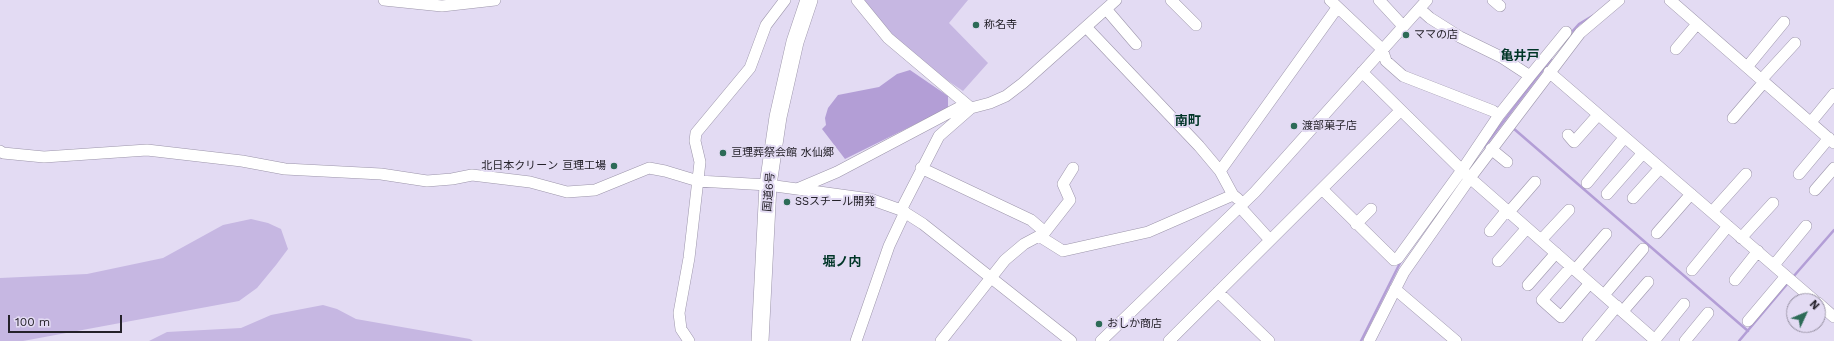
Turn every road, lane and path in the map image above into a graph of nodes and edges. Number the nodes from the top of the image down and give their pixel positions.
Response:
1 (384, 0) edge
2 (495, 0) edge
3 (785, 0) edge
4 (809, 0) edge
5 (857, 0) edge
6 (1116, 0) edge
7 (1171, 0) edge
8 (1380, 0) edge
9 (1427, 0) edge
10 (1619, 0) edge
11 (1670, 0) edge
12 (1334, 4) edge
13 (1106, 9) junction
14 (1420, 9) junction
15 (1784, 22) dead end
16 (1697, 24) junction
17 (1196, 25) dead end
18 (1403, 26) junction
19 (1086, 27) junction
20 (1566, 32) dead end
21 (1795, 43) dead end
22 (1136, 44) dead end
23 (1382, 49) junction
24 (1676, 49) dead end
25 (1746, 67) junction
26 (1362, 72) junction
27 (1549, 72) junction
28 (1530, 76) junction
29 (1763, 81) junction
30 (1834, 94) edge
31 (971, 108) junction
32 (1400, 111) junction
33 (1598, 114) junction
34 (1498, 115) junction
35 (1733, 118) dead end
36 (1811, 122) junction
37 (1568, 135) dead end
38 (1624, 138) junction
39 (1831, 140) edge
40 (1491, 150) junction
41 (0, 151) edge
42 (1643, 153) junction
43 (1507, 162) dead end
44 (921, 168) junction
45 (1073, 168) dead end
46 (1660, 168) junction
47 (1834, 168) edge
48 (1220, 170) junction
49 (1466, 174) junction
50 (1746, 174) dead end
51 (1799, 174) dead end
52 (698, 181) junction
53 (1535, 182) dead end
54 (1587, 183) dead end
55 (768, 186) junction
56 (1322, 189) junction
57 (796, 190) junction
58 (1815, 190) dead end
59 (1606, 194) dead end
60 (1691, 194) junction
61 (1233, 195) junction
62 (1633, 198) dead end
63 (1773, 203) dead end
64 (1241, 205) junction
65 (1371, 209) dead end
66 (1569, 210) dead end
67 (903, 211) junction
68 (1508, 211) junction
69 (1712, 212) junction
70 (1356, 224) junction
71 (1728, 226) junction
72 (1806, 226) dead end
73 (1527, 228) junction
74 (1490, 231) dead end
75 (1657, 233) dead end
76 (1042, 234) junction
77 (1606, 234) dead end
78 (1741, 238) junction
79 (1270, 240) junction
80 (1541, 240) junction
81 (1643, 249) dead end
82 (1758, 252) junction
83 (1556, 253) junction
84 (1498, 261) dead end
85 (1774, 265) junction
86 (1573, 268) junction
87 (1692, 270) dead end
88 (1786, 276) junction
89 (990, 278) junction
90 (1735, 280) dead end
91 (1648, 282) dead end
92 (1590, 283) junction
93 (1528, 285) dead end
94 (1396, 289) junction
95 (1218, 292) junction
96 (1806, 293) edge
97 (1604, 295) junction
98 (1684, 304) dead end
99 (1620, 309) junction
100 (1826, 310) edge
101 (1708, 313) dead end
102 (1834, 317) edge
103 (1748, 321) dead end
104 (689, 341) edge
105 (760, 341) edge
106 (856, 341) edge
107 (941, 341) edge
108 (1071, 341) edge
109 (1101, 341) edge
110 (1169, 341) edge
111 (1269, 341) edge
112 (1369, 341) edge
113 (1456, 341) edge
114 (1588, 341) edge
115 (1655, 341) edge
116 (1685, 341) edge

1 - 2 street
3 - 52 street
4 - 55 highway, 国道6号
5 - 31 street
6 - 13 street
7 - 17 street
8 - 18 street
9 - 14 street
10 - 27 street
11 - 16 street
12 - 23 street
12 - 48 street
13 - 19 street
13 - 22 street
14 - 18 street
14 - 28 street
15 - 25 street
16 - 24 street
16 - 25 street
18 - 23 street
19 - 31 street
19 - 48 street
20 - 28 street
21 - 29 street
23 - 26 street
23 - 34 street
25 - 29 street
26 - 32 street
26 - 64 street
27 - 33 street
27 - 40 street
28 - 34 street
29 - 35 street
29 - 36 street
30 - 36 street
31 - 44 street
31 - 57 street
32 - 49 street
32 - 56 street
33 - 37 street
33 - 38 street
34 - 49 street
36 - 39 street
38 - 42 street
38 - 54 street
39 - 51 street
40 - 43 street
40 - 49 street
41 - 52 street
42 - 46 street
42 - 59 street
44 - 67 street
44 - 76 street
45 - 76 street
46 - 60 street
46 - 62 street
47 - 58 street
48 - 61 street
49 - 68 street
49 - 70 street
49 - 94 street
50 - 69 street
52 - 55 street
52 - 104 street
53 - 68 street
55 - 57 street
55 - 105 highway, 国道6号
56 - 70 street
56 - 79 street
57 - 67 street
60 - 69 street
60 - 75 street
61 - 64 street
61 - 76 street
63 - 78 street
64 - 79 street
64 - 109 street
65 - 70 street
66 - 80 street
67 - 89 street
67 - 106 street
68 - 73 street
68 - 74 street
69 - 71 street
71 - 78 street
71 - 87 street
72 - 85 street
73 - 80 street
73 - 84 street
76 - 89 street
77 - 86 street
78 - 82 street
79 - 95 street
80 - 83 street
81 - 97 street
82 - 85 street
82 - 90 street
83 - 86 street
83 - 93 street
85 - 88 street
86 - 92 street
86 - 92 street
88 - 96 street
88 - 103 street
89 - 107 street
89 - 108 street
91 - 99 street
92 - 97 street
94 - 112 street
94 - 113 street
95 - 110 street
95 - 111 street
97 - 99 street
98 - 115 street
99 - 114 street
99 - 115 street
100 - 102 street
101 - 116 street

